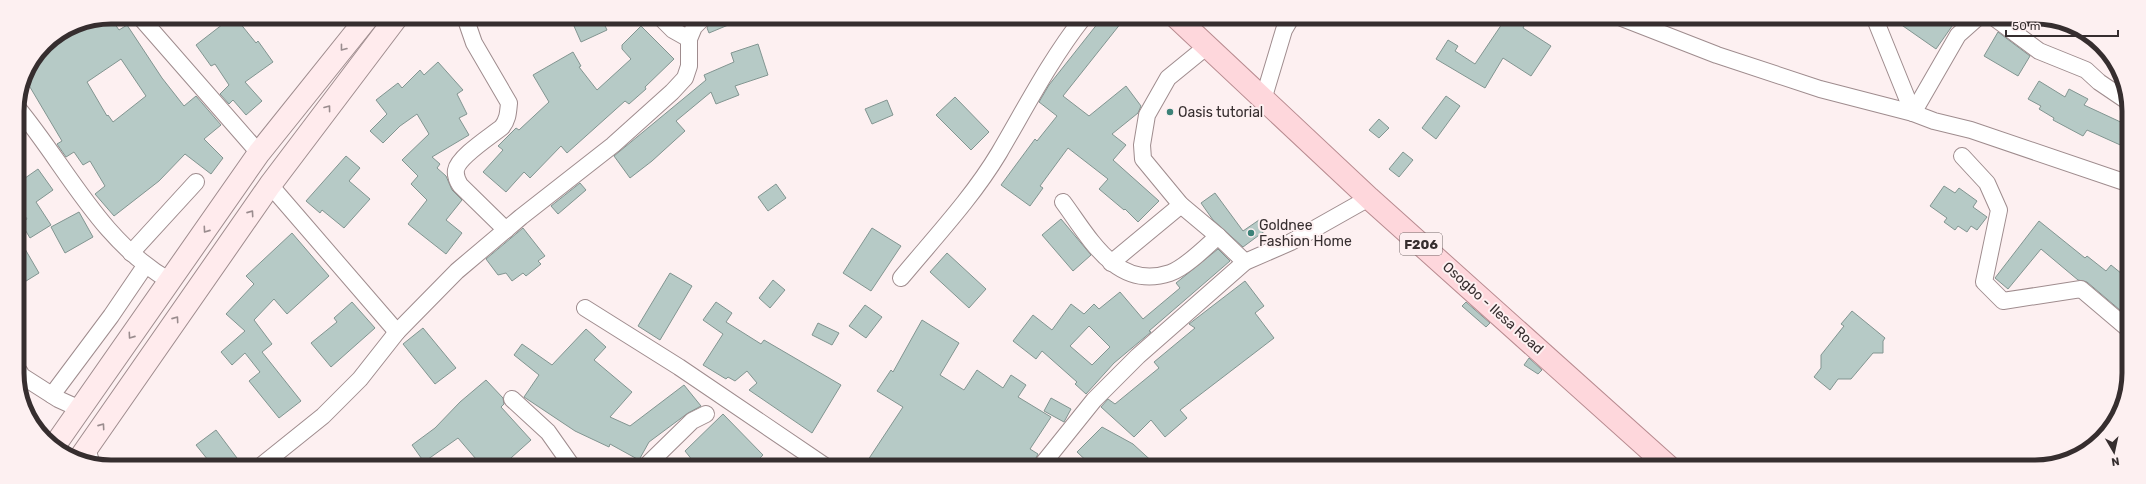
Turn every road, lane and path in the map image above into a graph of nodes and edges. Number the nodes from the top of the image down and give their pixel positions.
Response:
1 (146, 24) edge
2 (362, 24) edge
3 (392, 24) edge
4 (467, 24) edge
5 (666, 24) edge
6 (697, 24) edge
7 (1079, 24) edge
8 (1184, 24) edge
9 (1288, 24) edge
10 (1655, 24) edge
11 (1877, 24) edge
12 (1970, 24) edge
13 (2003, 24) edge
14 (689, 39) junction
15 (1206, 47) junction
16 (2120, 97) edge
17 (1263, 100) junction
18 (1913, 113) junction
19 (24, 117) edge
20 (259, 154) junction
21 (1962, 156) dead end
22 (2122, 181) edge
23 (196, 182) dead end
24 (270, 185) junction
25 (1369, 198) junction
26 (1063, 202) dead end
27 (1181, 205) junction
28 (506, 230) junction
29 (1218, 236) junction
30 (131, 252) junction
31 (1245, 262) junction
32 (1111, 263) junction
33 (145, 266) junction
34 (901, 278) dead end
35 (170, 281) junction
36 (585, 308) dead end
37 (2122, 324) edge
38 (396, 332) junction
39 (24, 377) edge
40 (52, 395) junction
41 (512, 399) dead end
42 (80, 409) junction
43 (706, 414) dead end
44 (57, 441) edge
45 (87, 457) edge
46 (268, 460) edge
47 (568, 460) edge
48 (652, 460) edge
49 (817, 460) edge
50 (1051, 460) edge
51 (1662, 460) edge

1 - 20 street
2 -> 20 main road
24 -> 3 main road
4 - 28 street
5 - 14 street
6 - 14 street
7 - 34 street
8 - 15 main road, Osogbo - Ilesa Road / F206
9 - 17 street
10 - 18 street
11 - 18 street
12 - 18 street
13 - 16 street
14 - 28 street
15 - 17 main road, Osogbo - Ilesa Road / F206
15 - 27 street
17 - 25 main road, Osogbo - Ilesa Road / F206
18 - 22 street
19 - 30 street
20 -> 35 main road
21 - 37 street
23 - 30 street
24 - 38 street
45 -> 24 main road
25 - 31 street
25 - 51 main road, Osogbo - Ilesa Road / F206
26 - 32 street
27 - 29 street
27 - 32 street
28 - 38 street
29 - 31 street
29 - 32 street
30 - 33 street
31 - 50 street
33 - 35 street
33 - 40 street
35 -> 42 main road
36 - 49 street
38 - 46 street
39 - 40 street
40 - 42 street
41 - 47 street
42 - 44 main road
43 - 48 street

